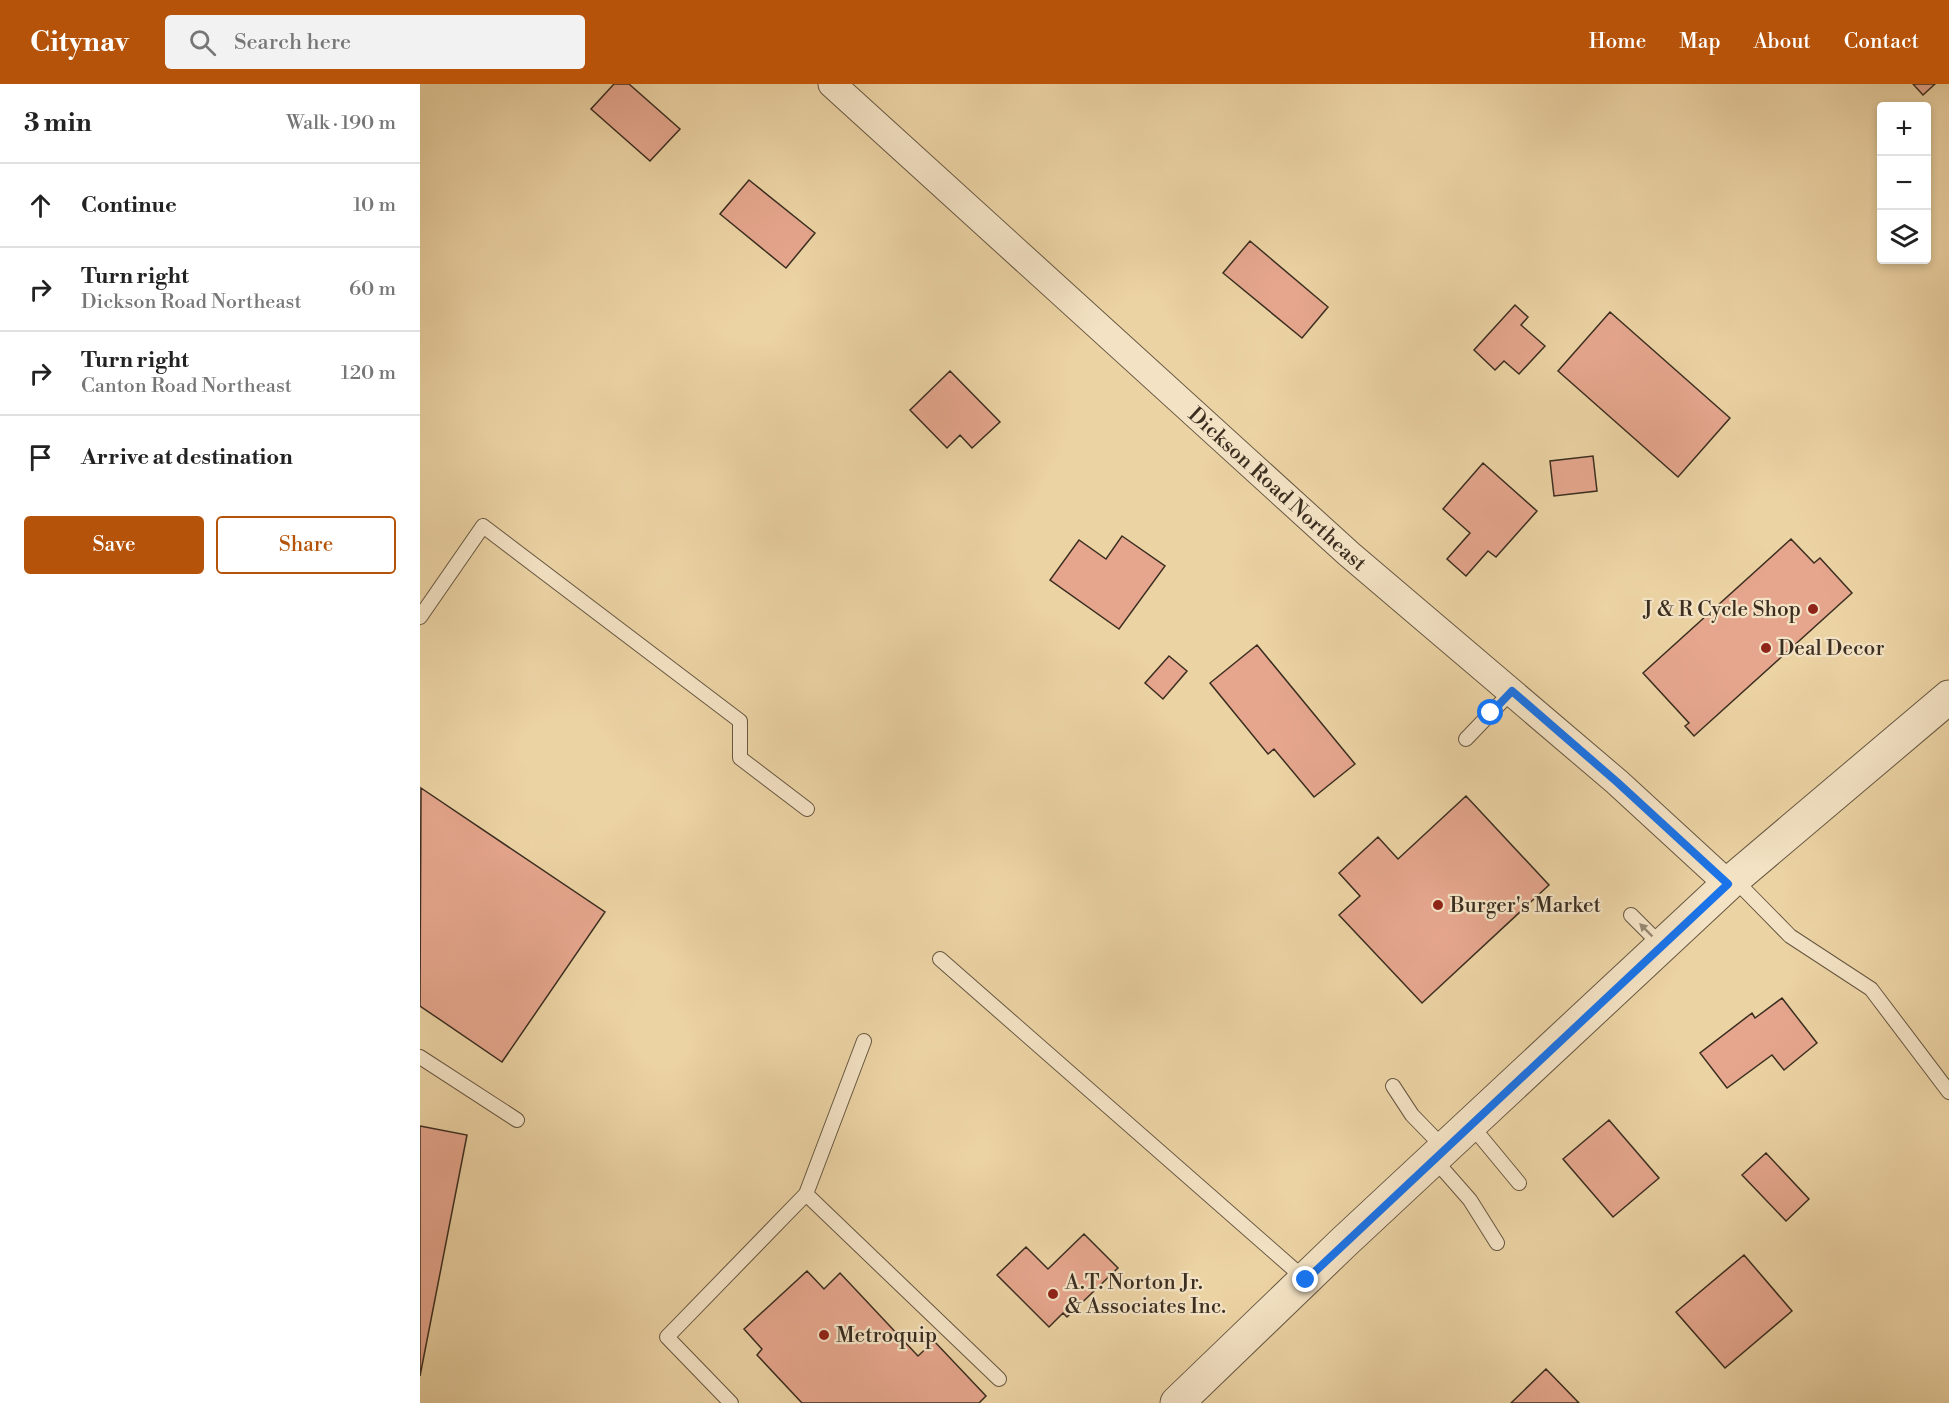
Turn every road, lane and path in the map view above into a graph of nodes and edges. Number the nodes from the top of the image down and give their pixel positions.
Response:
1 (832, 84) edge
2 (420, 617) edge
3 (1512, 691) junction
4 (1949, 697) edge
5 (1466, 739) dead end
6 (807, 809) dead end
7 (1731, 882) junction
8 (1631, 915) dead end
9 (1662, 946) junction
10 (940, 959) dead end
11 (864, 1041) dead end
12 (420, 1057) edge
13 (1393, 1086) dead end
14 (1949, 1092) edge
15 (517, 1120) dead end
16 (1470, 1125) junction
17 (1439, 1154) junction
18 (1519, 1184) dead end
19 (806, 1194) junction
20 (1497, 1243) dead end
21 (1306, 1280) junction
22 (999, 1379) dead end
23 (731, 1403) edge
24 (1177, 1403) edge

1 - 3 street, Dickson Road Northeast
2 - 6 lane
3 - 5 lane
3 - 7 street, Dickson Road Northeast
4 - 7 street
7 - 9 street
7 - 14 lane
9 -> 8 lane
9 - 16 street
10 - 21 lane
11 - 19 lane
12 - 15 lane
13 - 17 lane
16 - 17 street
16 - 18 lane
17 - 20 lane
17 - 21 street
19 - 22 lane
19 - 23 lane
21 - 24 street

